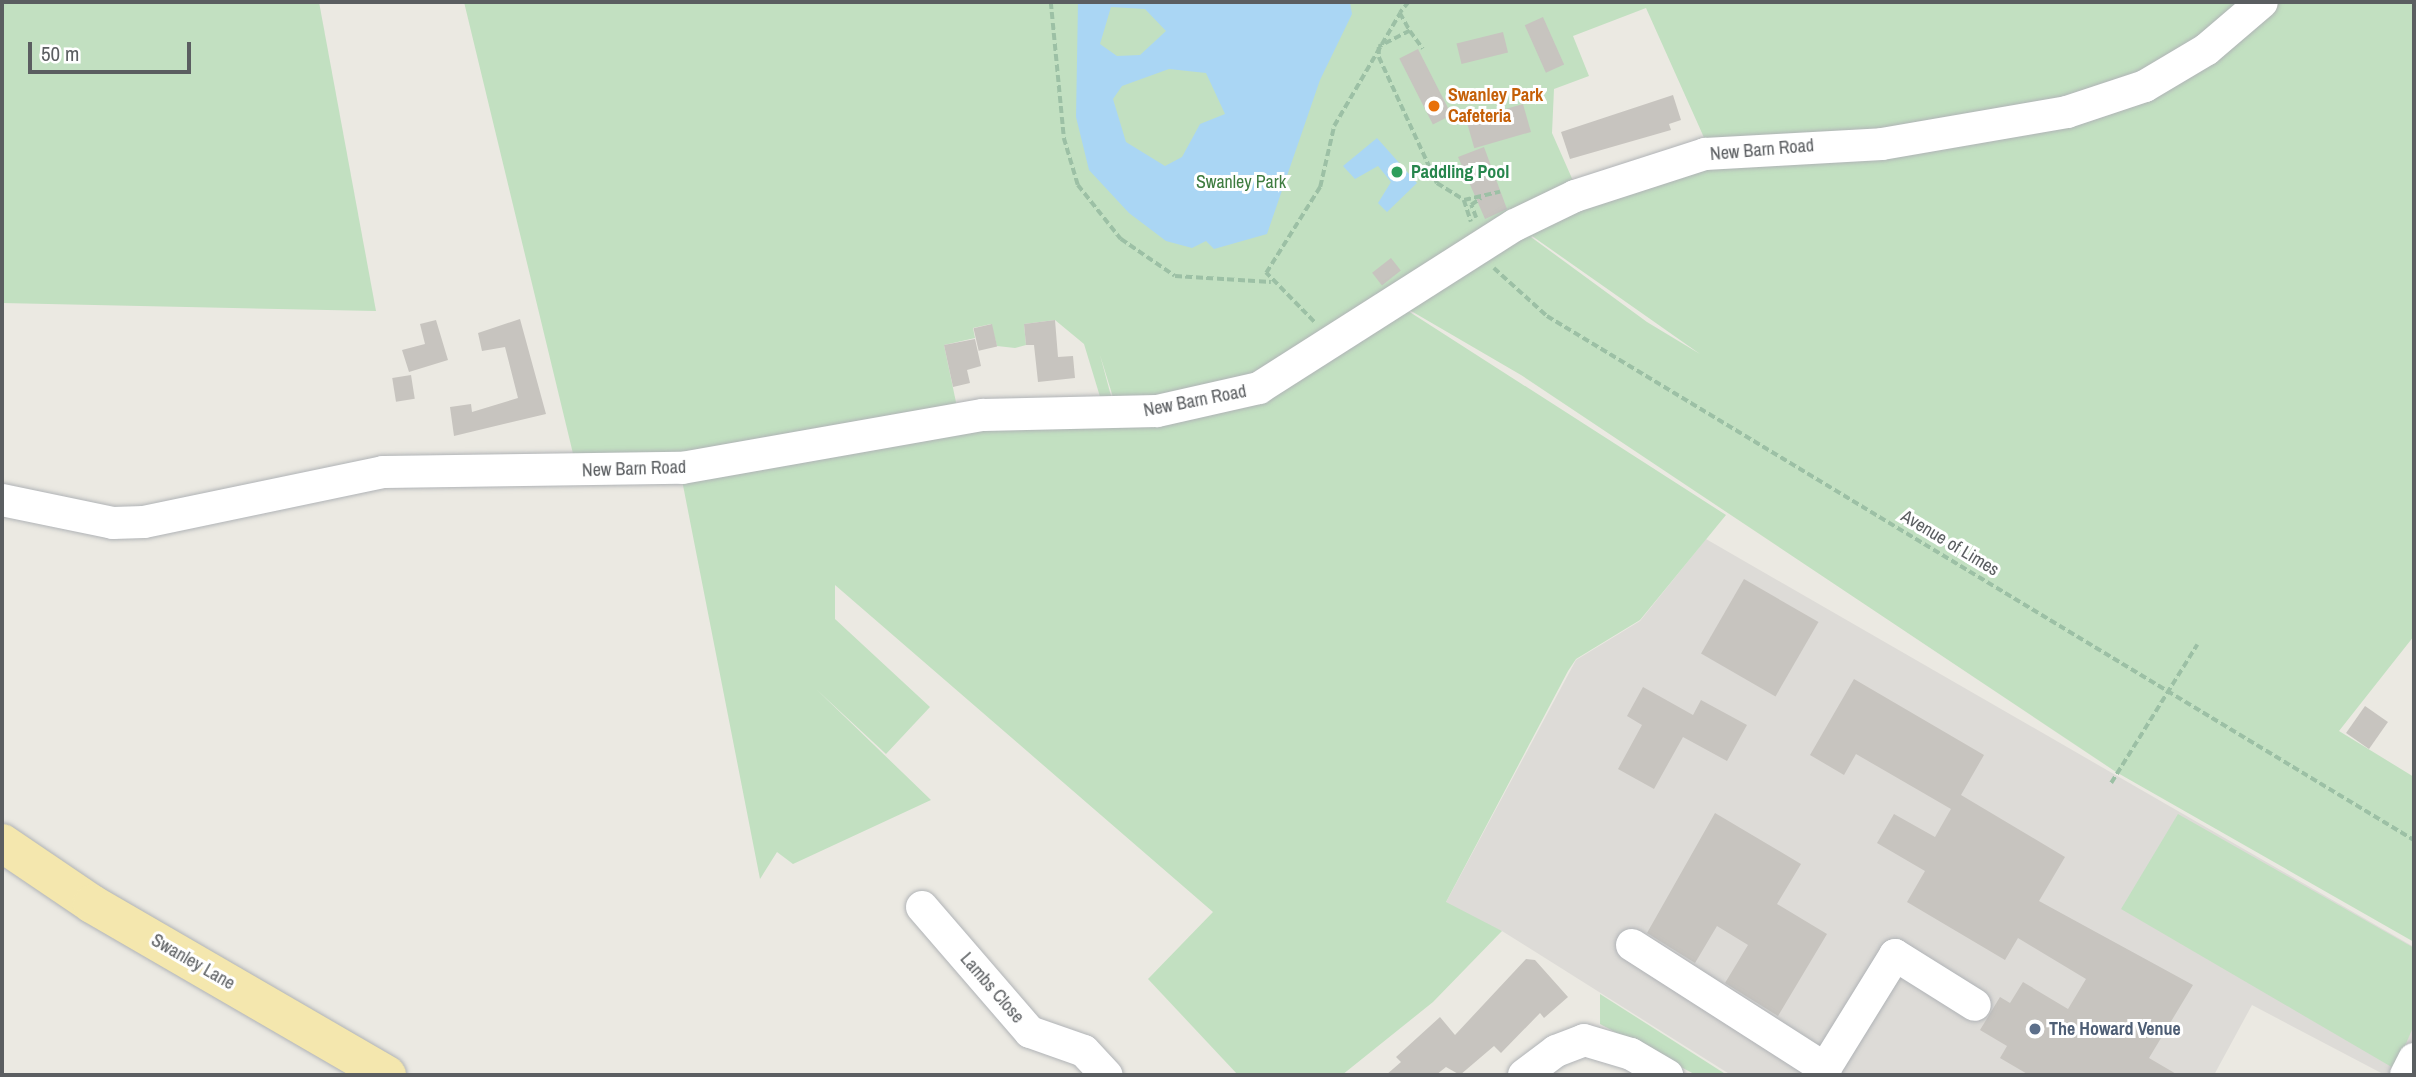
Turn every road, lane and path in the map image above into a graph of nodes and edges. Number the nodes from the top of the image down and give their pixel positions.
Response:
1 (1051, 2) edge
2 (1409, 2) edge
3 (2262, 2) edge
4 (1400, 13) junction
5 (1410, 31) junction
6 (1379, 47) junction
7 (1423, 49) dead end
8 (1500, 192) dead end
9 (1481, 198) junction
10 (1464, 200) junction
11 (1472, 226) junction
12 (1475, 234) dead end
13 (1486, 261) dead end
14 (2, 500) edge
15 (2197, 645) dead end
16 (2168, 691) junction
17 (2111, 783) dead end
18 (2414, 840) edge
19 (2, 843) edge
20 (922, 907) dead end
21 (1632, 945) dead end
22 (1975, 1005) dead end
23 (2414, 1059) edge
24 (1824, 1072) edge
25 (387, 1075) edge
26 (1106, 1075) edge
27 (1524, 1075) edge
28 (1667, 1075) edge
29 (2406, 1075) edge

1 - 6 path
2 - 4 path
3 - 14 street, New Barn Road
4 - 5 path
4 - 6 path
5 - 6 path
5 - 7 path
6 - 10 path
8 - 9 path
9 - 10 path
9 - 11 path
10 - 11 path
11 - 12 path
13 - 16 path, Avenue of Limes
15 - 16 path
16 - 17 path
16 - 18 path, Avenue of Limes
19 - 25 main road, Swanley Lane
20 - 26 street, Lambs Close
21 - 24 street
22 - 24 street
23 - 29 street
27 - 28 street

